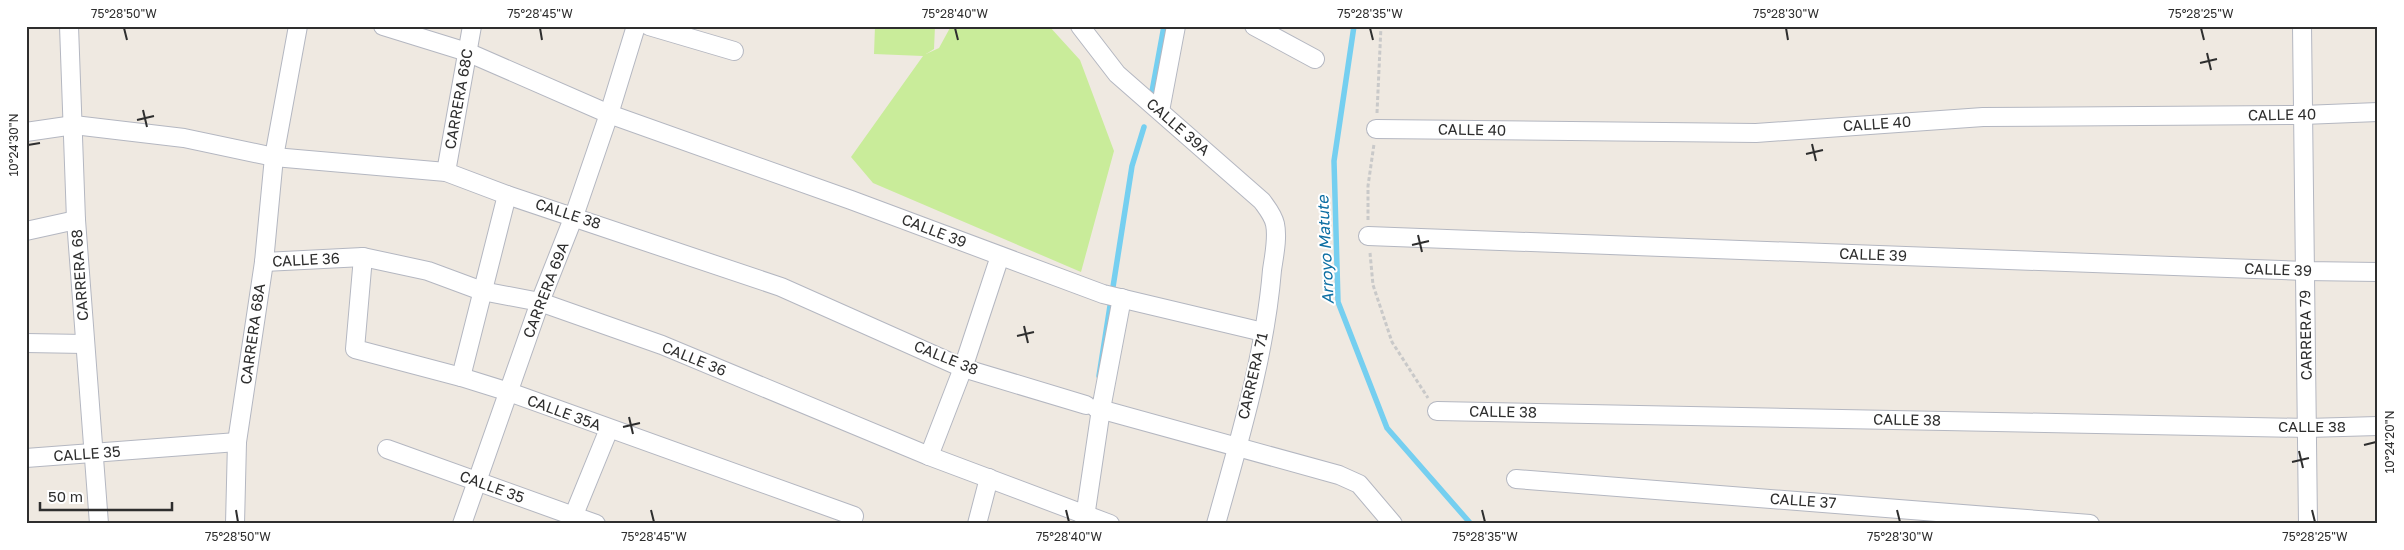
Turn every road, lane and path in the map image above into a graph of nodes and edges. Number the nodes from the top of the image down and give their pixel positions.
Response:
1 (70, 26) edge
2 (298, 26) edge
3 (383, 26) edge
4 (472, 26) edge
5 (636, 26) edge
6 (649, 26) edge
7 (1080, 26) edge
8 (1176, 26) edge
9 (1254, 26) edge
10 (2302, 26) edge
11 (734, 51) dead end
12 (466, 52) junction
13 (1315, 59) dead end
14 (1160, 111) junction
15 (2378, 112) edge
16 (610, 114) junction
17 (2303, 116) junction
18 (74, 125) junction
19 (1376, 129) dead end
20 (26, 132) edge
21 (274, 157) junction
22 (446, 172) junction
23 (507, 195) junction
24 (574, 216) junction
25 (76, 220) junction
26 (1276, 225) joint
27 (26, 231) edge
28 (1368, 236) dead end
29 (1000, 256) junction
30 (362, 257) junction
31 (264, 262) junction
32 (2305, 272) junction
33 (2378, 272) edge
34 (482, 291) junction
35 (1114, 296) junction
36 (540, 302) junction
37 (1263, 332) junction
38 (26, 343) edge
39 (85, 344) junction
40 (964, 368) junction
41 (461, 377) junction
42 (508, 392) junction
43 (1094, 407) junction
44 (1437, 411) dead end
45 (2378, 426) edge
46 (2307, 428) junction
47 (609, 429) junction
48 (237, 442) junction
49 (1237, 446) junction
50 (387, 449) dead end
51 (95, 453) junction
52 (929, 456) junction
53 (26, 458) edge
54 (989, 478) junction
55 (1516, 479) dead end
56 (477, 482) junction
57 (1080, 515) edge
58 (573, 517) junction
59 (853, 520) edge
60 (98, 524) edge
61 (235, 524) edge
62 (462, 524) edge
63 (596, 524) edge
64 (977, 524) edge
65 (1110, 524) edge
66 (1216, 524) edge
67 (1392, 524) edge
68 (2090, 524) edge
69 (2308, 524) edge

1 - 18 street, CARRERA 68
2 - 21 street, CARRERA 68A
3 - 12 street, CALLE 39
4 - 12 street, CARRERA 68C
5 - 16 street, CARRERA 69A
6 - 11 street
7 - 14 street, CALLE 39A
8 - 14 street
9 - 13 street
10 - 17 street, CARRERA 79
12 - 16 street, CALLE 39
12 - 22 street, CARRERA 68C
14 - 26 street, CALLE 39A
15 - 17 street, CALLE 40
16 - 24 street, CARRERA 69A
16 - 29 street, CALLE 39
17 - 19 street, CALLE 40
17 - 32 street, CARRERA 79
18 - 20 street, CALLE 38
18 - 21 street, CALLE 38
18 - 25 street, CARRERA 68
21 - 22 street, CALLE 38
21 - 31 street, CARRERA 68A
22 - 23 street, CALLE 38
23 - 24 street, CALLE 38
23 - 34 street
24 - 36 street, CARRERA 69A
24 - 40 street, CALLE 38
25 - 27 street
25 - 39 street, CARRERA 68
26 - 37 street, CARRERA 71
28 - 32 street, CALLE 39
29 - 35 street, CALLE 39
29 - 40 street
30 - 31 street, CALLE 36
30 - 34 street, CALLE 36
30 - 41 street, CALLE 35A
31 - 48 street, CARRERA 68A
32 - 33 street, CALLE 39
32 - 46 street, CARRERA 79
34 - 36 street, CALLE 36
34 - 41 street
35 - 37 street, CALLE 39
35 - 43 street
36 - 42 street, CARRERA 69A
36 - 52 street, CALLE 36
37 - 49 street, CARRERA 71
38 - 39 street
39 - 51 street, CARRERA 68
40 - 43 street, CALLE 38
40 - 52 street
41 - 42 street, CALLE 35A
42 - 47 street, CALLE 35A
42 - 56 street, CARRERA 69A
43 - 49 street, CALLE 38
43 - 57 street
44 - 46 street, CALLE 38
45 - 46 street, CALLE 38
46 - 69 street, CARRERA 79
47 - 58 street
47 - 59 street, CALLE 35A
48 - 51 street, CALLE 35
48 - 61 street, CARRERA 68A
49 - 66 street, CARRERA 71
49 - 67 street, CALLE 38
50 - 56 street, CALLE 35
51 - 53 street, CALLE 35
51 - 60 street, CARRERA 68
52 - 54 street, CALLE 36
54 - 57 street, CALLE 36
54 - 64 street
55 - 68 street, CALLE 37
56 - 58 street, CALLE 35
56 - 62 street, CARRERA 69A
57 - 65 street, CALLE 36
58 - 63 street, CALLE 35

